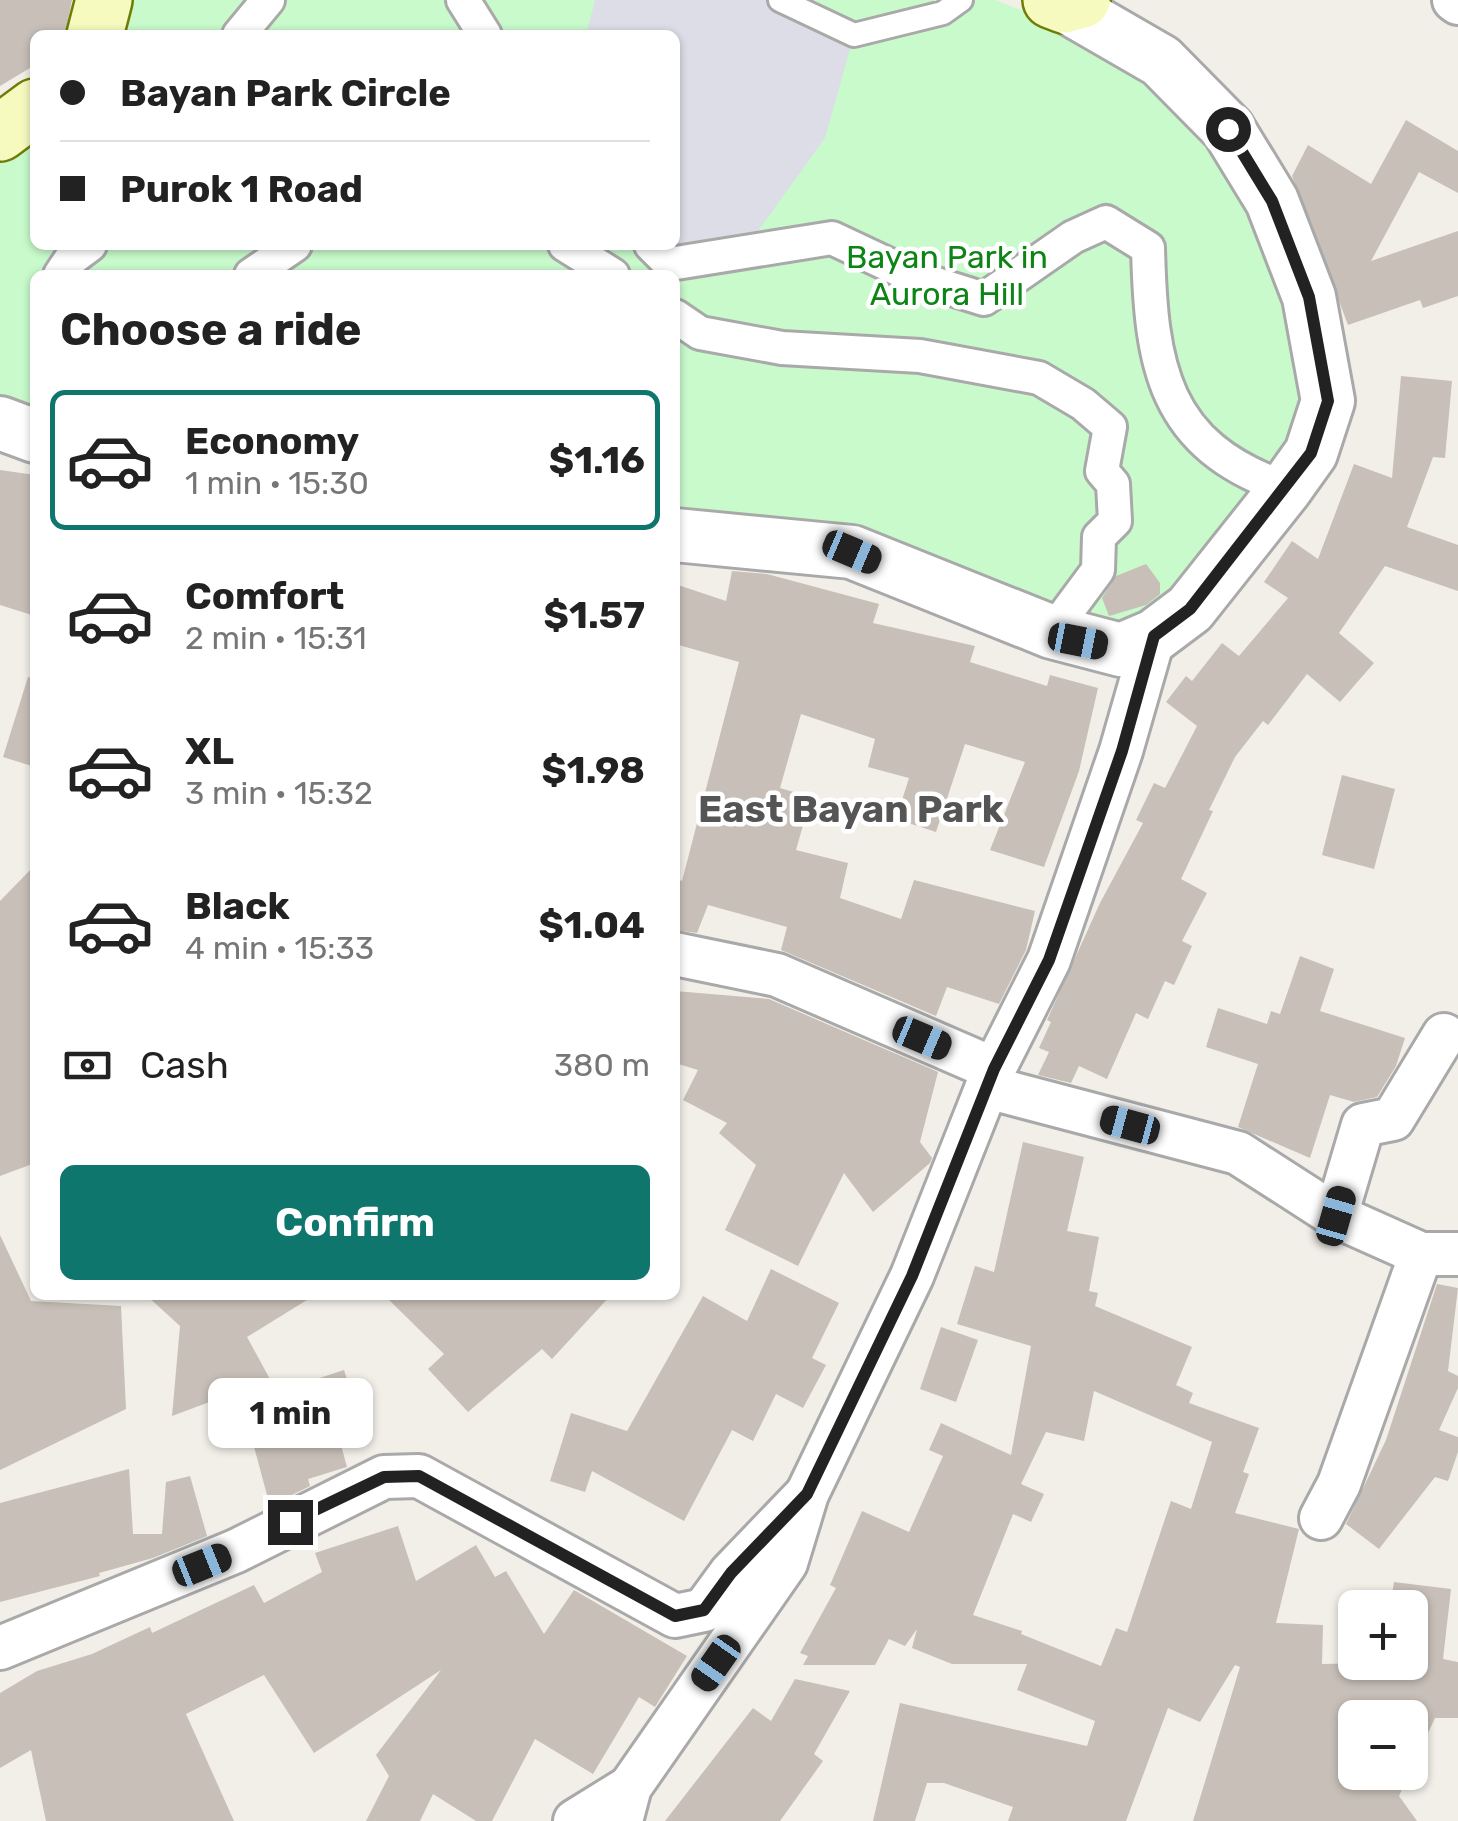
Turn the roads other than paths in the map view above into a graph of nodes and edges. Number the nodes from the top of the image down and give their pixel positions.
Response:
1 (104, 0) edge
2 (268, 0) edge
3 (464, 0) edge
4 (780, 0) edge
5 (961, 0) edge
6 (1066, 2) edge
7 (96, 30) edge
8 (243, 30) edge
9 (482, 30) edge
10 (30, 111) edge
11 (0, 133) edge
12 (83, 250) edge
13 (288, 250) edge
14 (573, 250) edge
15 (656, 250) edge
16 (63, 270) edge
17 (258, 270) edge
18 (605, 270) edge
19 (680, 319) edge
20 (0, 423) edge
21 (30, 434) edge
22 (1286, 488) junction
23 (680, 535) edge
24 (1052, 632) junction
25 (1154, 636) junction
26 (680, 955) edge
27 (1444, 1035) dead end
28 (990, 1078) junction
29 (1336, 1216) junction
30 (1439, 1254) edge
31 (807, 1494) junction
32 (1320, 1518) dead end
33 (0, 1648) edge
34 (626, 1804) edge
35 (575, 1821) edge

1 - 7 main road
2 - 8 street
3 - 9 street
4 - 5 lane
6 - 22 street
10 - 11 main road
12 - 16 street
13 - 17 street
14 - 18 street
15 - 22 street
19 - 24 street
20 - 21 street
22 - 25 street
23 - 24 street
24 - 25 street
25 - 28 street
26 - 28 street
27 - 29 street
28 - 29 street
28 - 31 street
29 - 30 street
30 - 32 street
31 - 33 street
31 - 34 street
34 - 35 street

